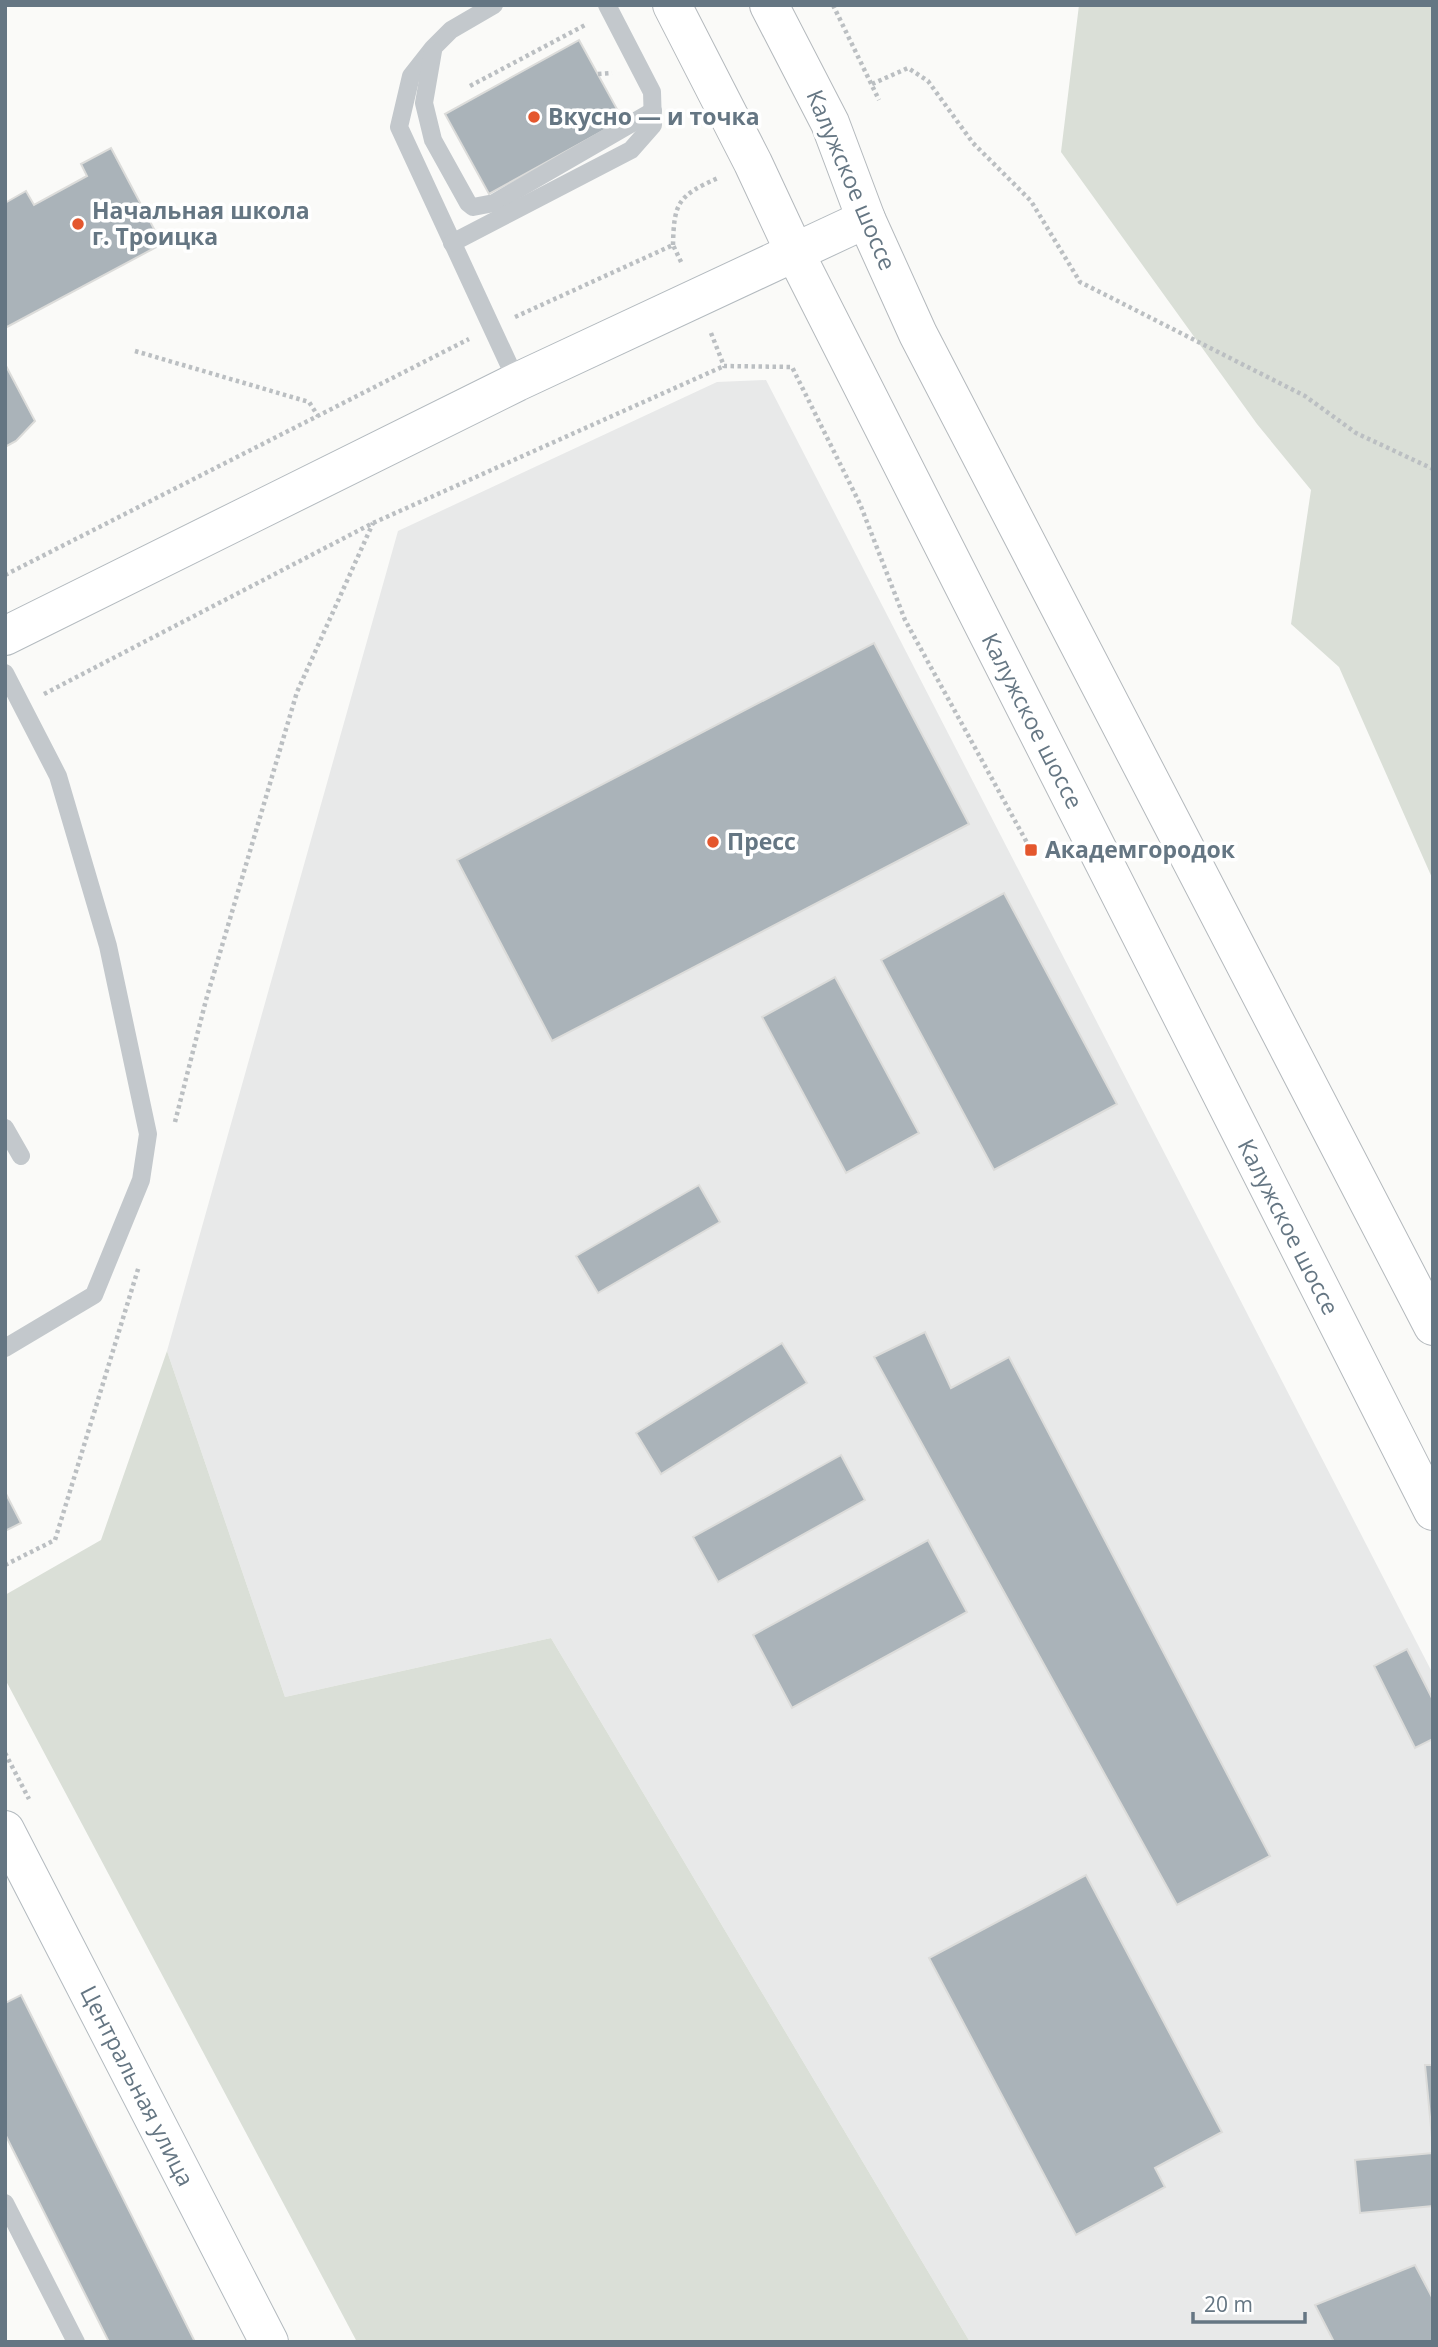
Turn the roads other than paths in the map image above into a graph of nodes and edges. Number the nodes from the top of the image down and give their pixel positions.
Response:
1 (494, 5) edge
2 (607, 5) edge
3 (672, 5) edge
4 (769, 5) edge
5 (433, 48) junction
6 (653, 111) junction
7 (866, 219) junction
8 (452, 243) junction
9 (795, 253) junction
10 (517, 383) junction
11 (5, 636) edge
12 (5, 673) edge
13 (5, 1128) edge
14 (21, 1156) dead end
15 (1433, 1326) edge
16 (5, 1348) edge
17 (1433, 1511) edge
18 (5, 1830) edge
19 (5, 2203) edge
20 (76, 2342) edge
21 (269, 2342) edge

1 - 5 lane
2 - 6 lane
3 - 9 main road, Калужское шоссе
4 - 7 main road, Калужское шоссе
5 - 6 lane
5 - 8 lane
6 - 8 lane
7 - 9 main road
7 - 15 main road, Калужское шоссе
8 - 10 lane
9 - 10 main road
9 - 17 main road, Калужское шоссе
10 - 11 main road
12 - 16 lane
13 - 14 lane
18 - 21 main road, Центральная улица
19 - 20 lane

